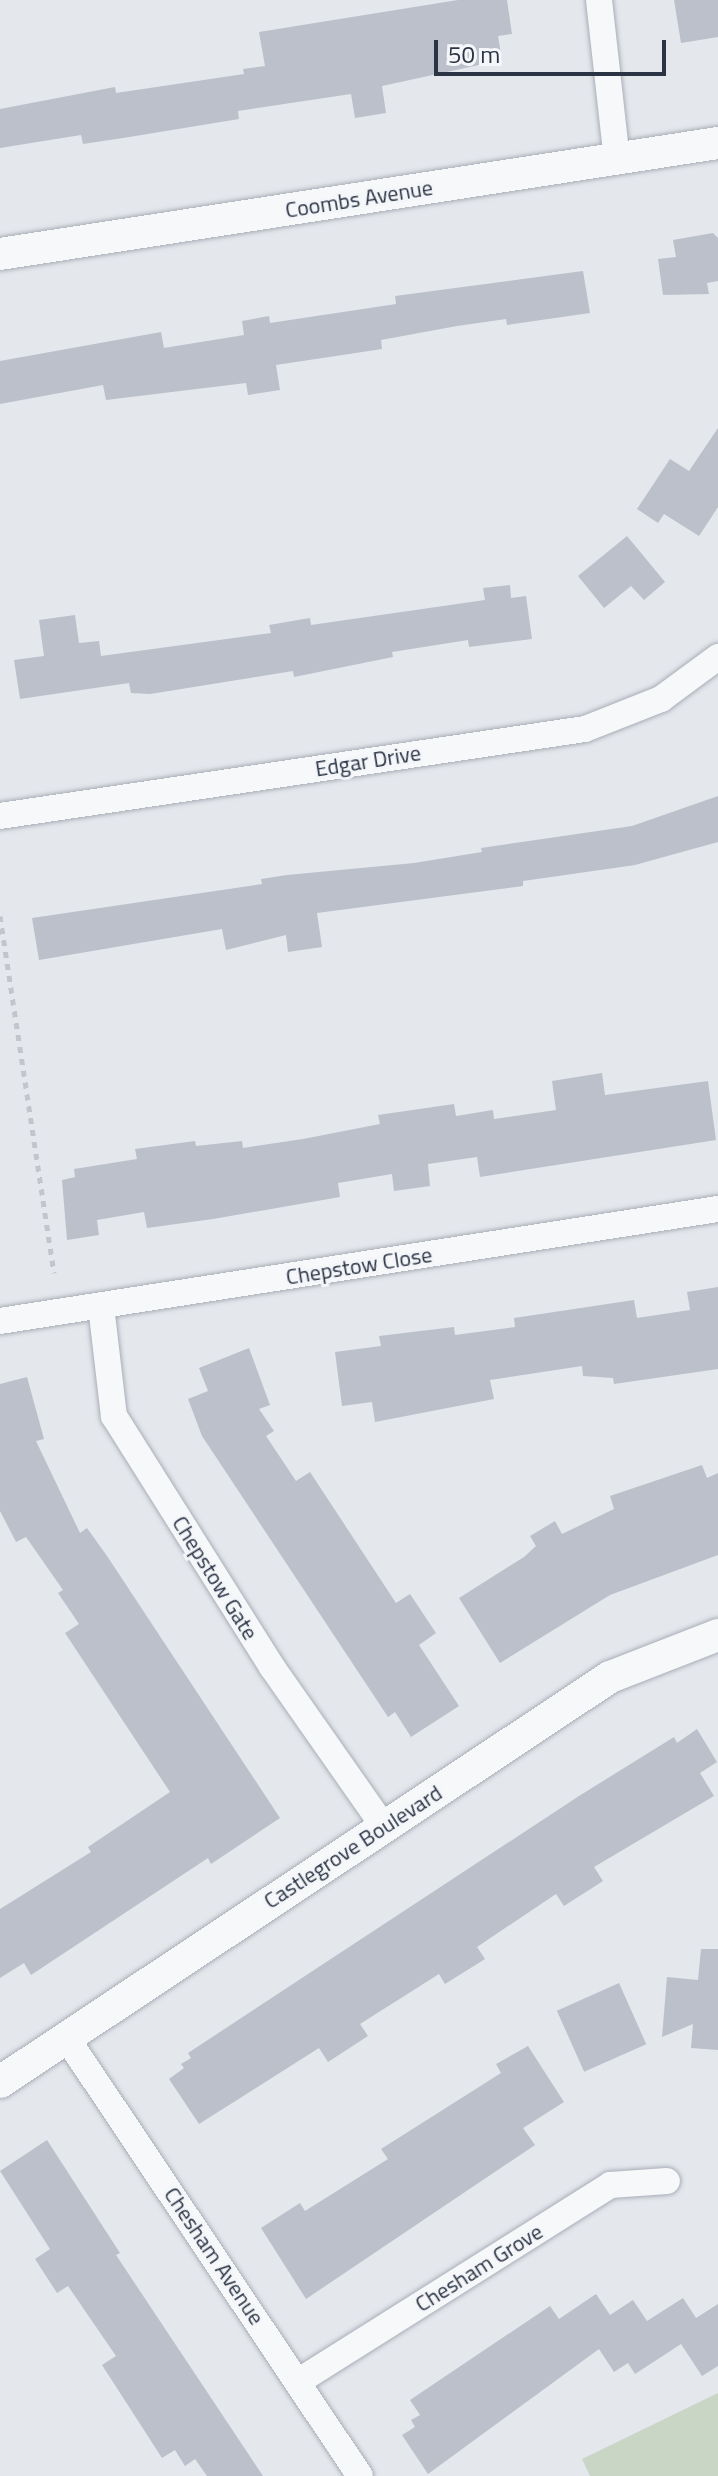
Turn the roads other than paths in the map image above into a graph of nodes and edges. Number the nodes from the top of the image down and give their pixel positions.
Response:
1 (599, 0) edge
2 (718, 143) edge
3 (617, 160) junction
4 (0, 254) edge
5 (718, 657) edge
6 (0, 816) edge
7 (718, 1209) edge
8 (101, 1306) junction
9 (0, 1321) edge
10 (718, 1635) edge
11 (384, 1827) junction
12 (66, 2037) junction
13 (0, 2082) edge
14 (667, 2181) dead end
15 (299, 2381) junction
16 (360, 2476) edge

1 - 3 street
2 - 3 street, Coombs Avenue
3 - 4 street, Coombs Avenue
5 - 6 street, Edgar Drive
7 - 8 street, Chepstow Close
8 - 9 street, Chepstow Close
8 - 11 street, Chepstow Gate
10 - 11 street, Castlegrove Boulevard
11 - 12 street, Castlegrove Boulevard
12 - 13 street, Castlegrove Boulevard
12 - 15 street, Chesham Avenue
14 - 15 street, Chesham Grove
15 - 16 street, Chesham Avenue

